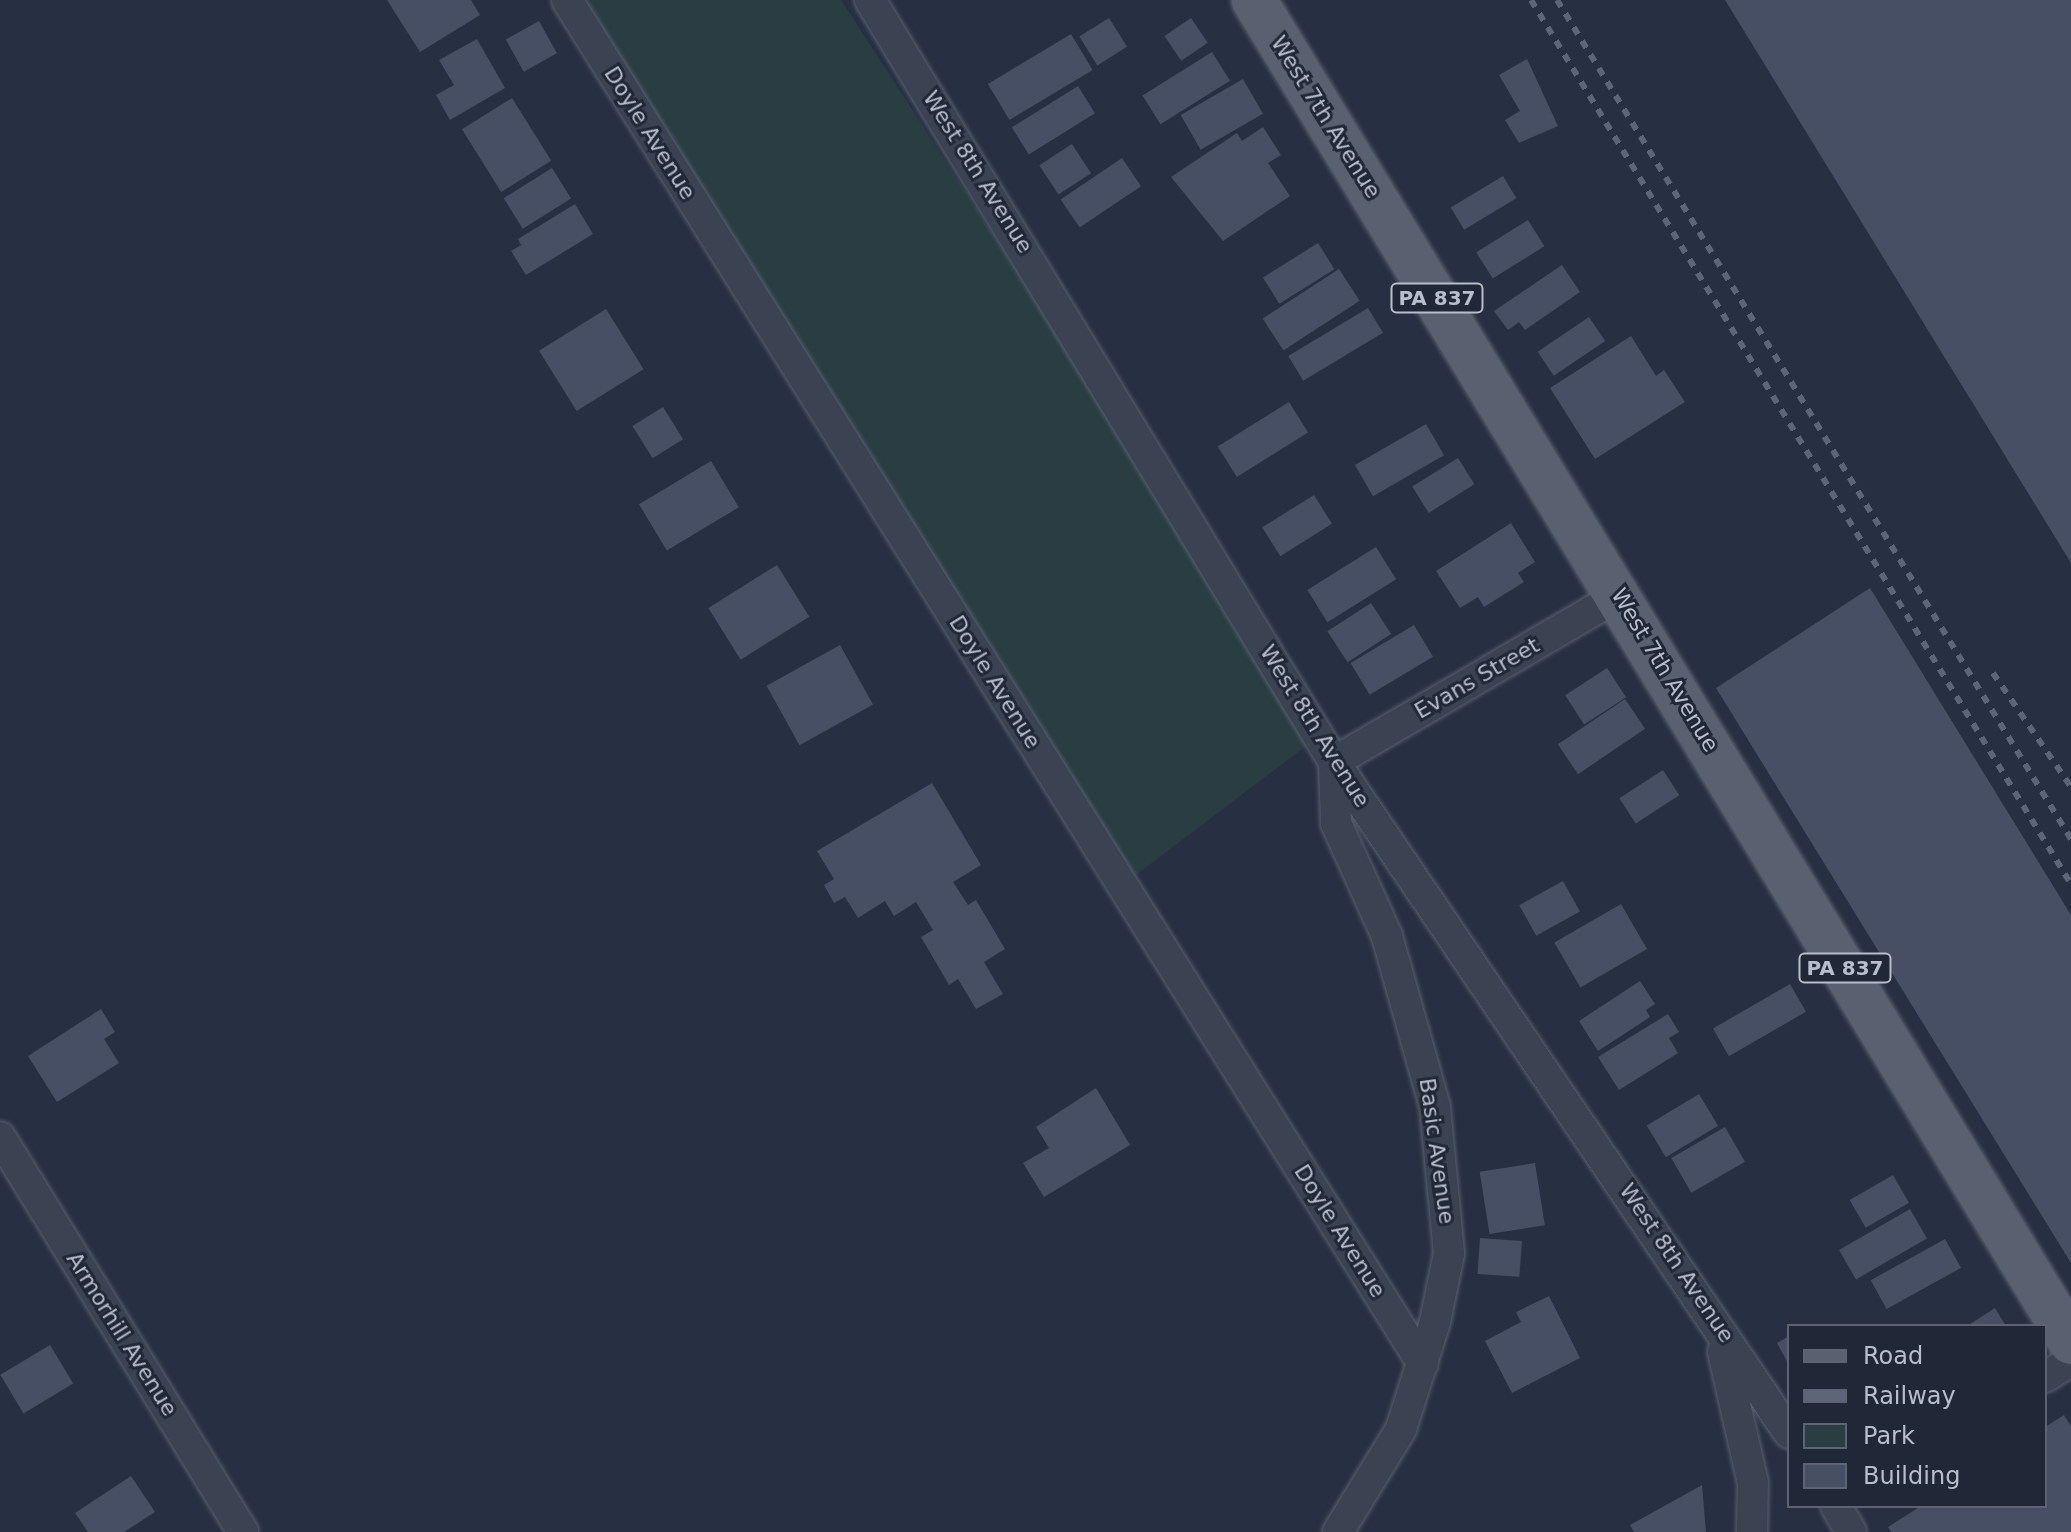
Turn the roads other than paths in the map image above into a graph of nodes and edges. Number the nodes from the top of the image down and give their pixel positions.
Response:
1 (567, 0) edge
2 (870, 0) edge
3 (1254, 0) edge
4 (1620, 595) junction
5 (1334, 762) junction
6 (0, 1137) edge
7 (1707, 1305) junction
8 (2071, 1342) edge
9 (2071, 1361) edge
10 (1423, 1364) junction
11 (2047, 1376) edge
12 (1787, 1430) edge
13 (243, 1532) edge
14 (1338, 1532) edge
15 (1752, 1532) edge

1 - 10 street, Doyle Avenue
2 - 5 street, West 8th Avenue
3 - 4 main road, West 7th Avenue / PA 837
4 - 5 street, Evans Street
4 - 8 main road, West 7th Avenue / PA 837
5 - 7 street, West 8th Avenue
5 - 10 street, Basic Avenue
6 - 13 street, Armorhill Avenue
7 - 12 street, West 8th Avenue
7 - 15 street
9 - 11 street
10 - 14 street, Basic Avenue

